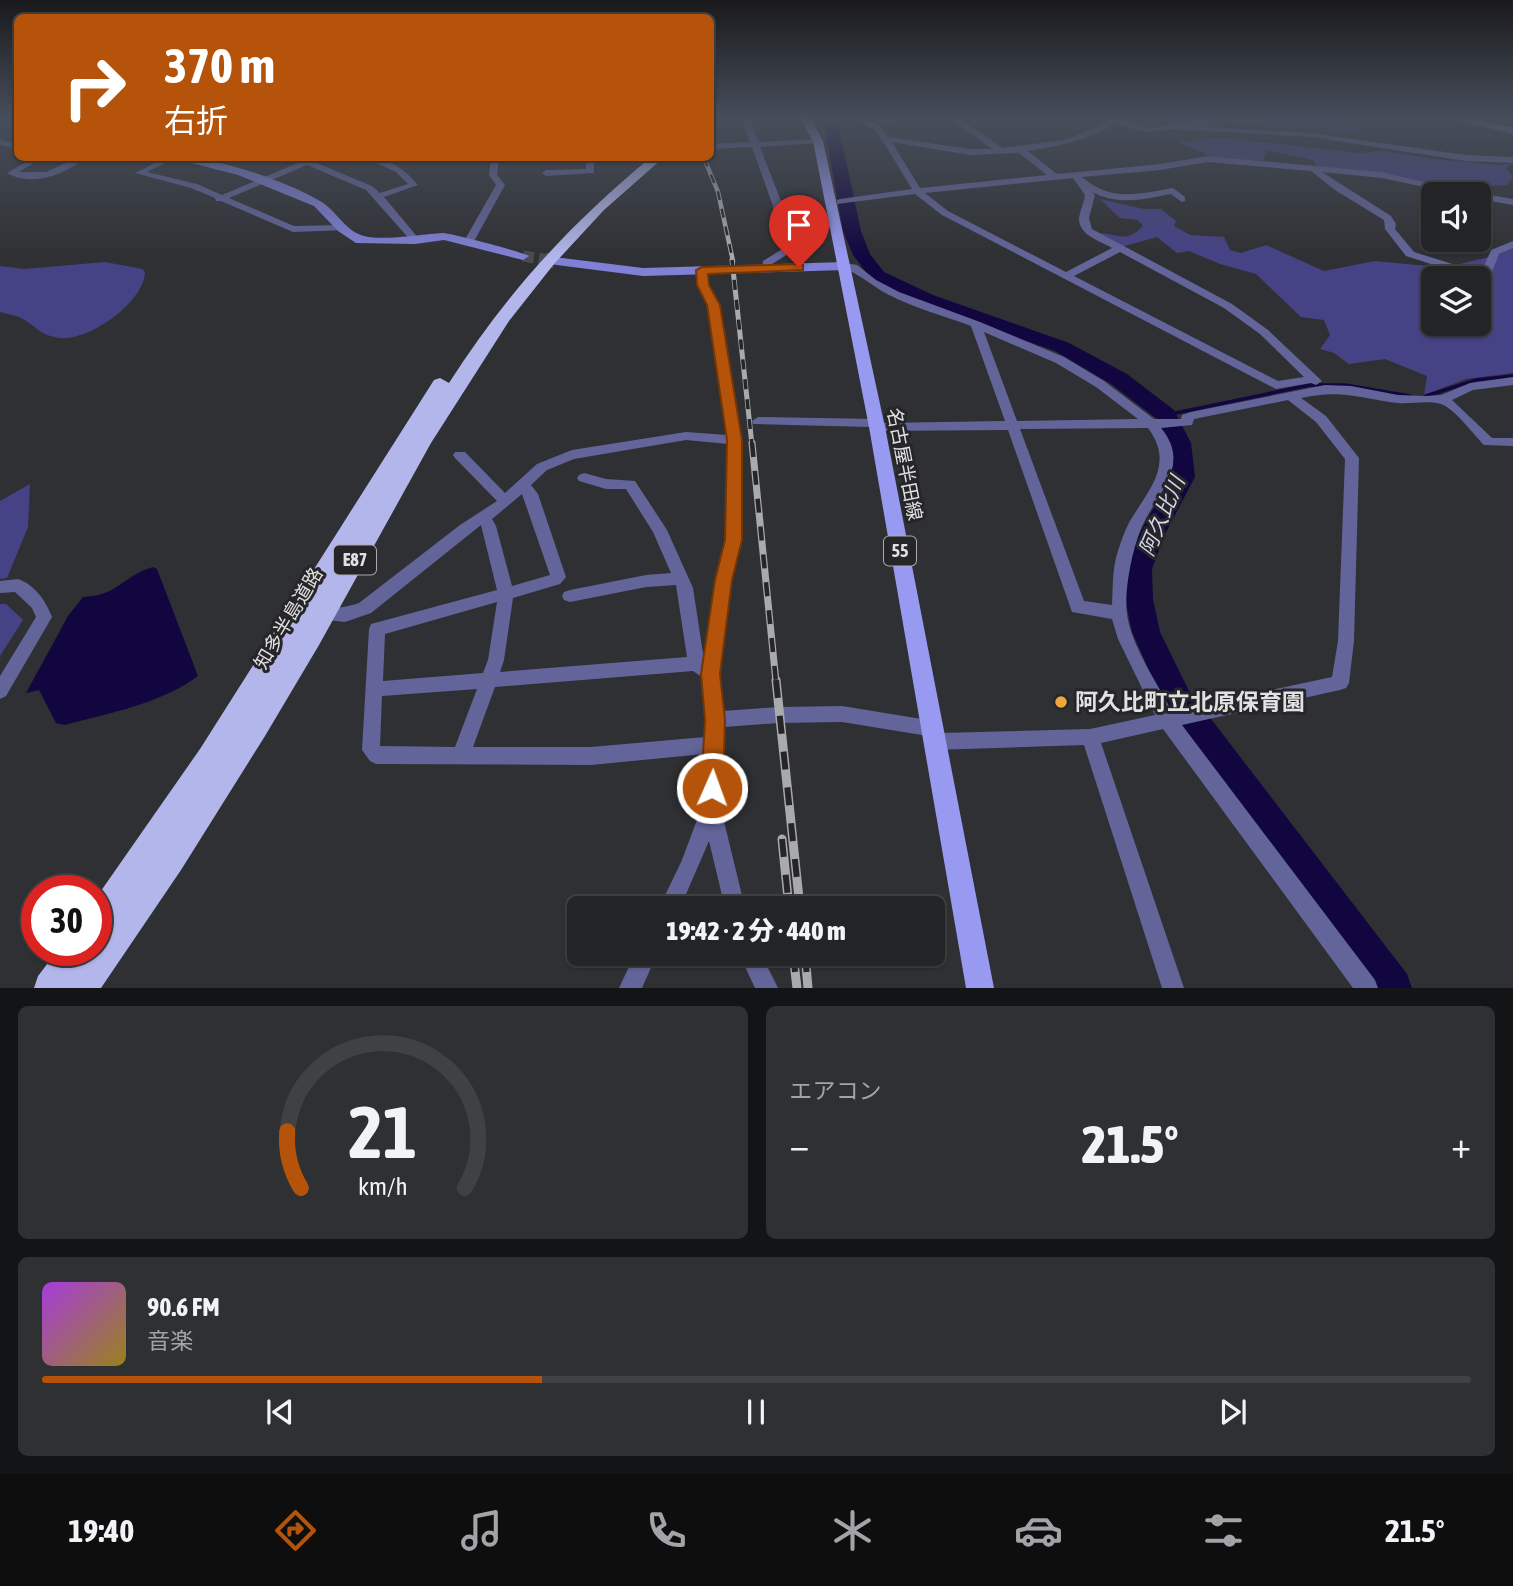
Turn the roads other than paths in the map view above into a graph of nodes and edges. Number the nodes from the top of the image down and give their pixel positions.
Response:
1 (25, 165) edge
2 (68, 165) edge
3 (156, 165) edge
4 (210, 165) edge
5 (299, 165) edge
6 (314, 165) edge
7 (388, 165) edge
8 (494, 165) edge
9 (590, 165) edge
10 (636, 165) edge
11 (648, 165) edge
12 (763, 165) edge
13 (826, 165) edge
14 (902, 165) edge
15 (1040, 165) edge
16 (1174, 165) edge
17 (1287, 165) edge
18 (1312, 167) junction
19 (546, 173) dead end
20 (1055, 177) junction
21 (1079, 179) junction
22 (263, 180) junction
23 (1421, 184) edge
24 (918, 192) junction
25 (377, 196) junction
26 (1491, 198) edge
27 (219, 199) junction
28 (1182, 199) dead end
29 (839, 202) junction
30 (1513, 202) edge
31 (834, 223) junction
32 (342, 228) junction
33 (415, 240) junction
34 (468, 243) junction
35 (1513, 244) edge
36 (789, 248) junction
37 (1118, 249) junction
38 (523, 256) tunnel mouth
39 (554, 261) tunnel mouth
40 (845, 265) junction
41 (767, 268) junction
42 (702, 270) junction
43 (1066, 276) junction
44 (976, 324) junction
45 (1513, 381) edge
46 (1319, 384) junction
47 (1290, 396) junction
48 (1443, 399) junction
49 (758, 421) dead end
50 (1151, 423) junction
51 (877, 425) junction
52 (1013, 425) junction
53 (734, 440) junction
54 (1513, 442) edge
55 (460, 455) dead end
56 (584, 478) dead end
57 (522, 485) junction
58 (507, 500) junction
59 (484, 517) junction
60 (681, 579) junction
61 (0, 587) edge
62 (506, 593) junction
63 (570, 596) dead end
64 (1119, 613) junction
65 (333, 615) dead end
66 (696, 664) junction
67 (711, 677) junction
68 (489, 679) junction
69 (375, 689) junction
70 (0, 691) edge
71 (715, 720) junction
72 (1167, 720) junction
73 (934, 736) junction
74 (1090, 737) junction
75 (713, 745) junction
76 (461, 755) junction
77 (711, 809) junction
78 (674, 896) edge
79 (731, 896) edge
80 (112, 902) edge
81 (66, 966) edge
82 (640, 966) edge
83 (756, 966) edge
84 (50, 988) edge
85 (80, 988) edge
86 (630, 988) edge
87 (768, 988) edge
88 (980, 988) edge
89 (1173, 988) edge
90 (1367, 988) edge

1 - 2 street
3 - 27 street
4 - 22 street
5 - 22 street
6 - 25 street
7 - 25 street
8 - 34 street
9 - 19 street
10 - 80 highway, 知多半島道路 / E87
11 - 85 highway, 知多半島道路 / E87
12 - 36 street
13 - 29 main road, 名古屋半田線 / 55
14 - 24 street
15 - 20 street
16 - 21 street
17 - 18 street
18 - 23 street
18 - 35 street
20 - 21 street
20 - 24 street
21 - 28 street
21 - 37 street
22 - 27 street
22 - 32 street
24 - 29 street
24 - 43 street
25 - 33 street
26 - 30 street
27 - 32 street
29 - 31 main road, 名古屋半田線 / 55
31 - 36 street
31 - 40 main road, 名古屋半田線 / 55
32 - 33 street
33 - 34 street
34 - 38 street
36 - 41 street
37 - 43 street
37 - 46 street
39 - 42 street
40 - 41 street
40 - 44 street
40 - 51 main road, 名古屋半田線 / 55
41 - 42 street
42 - 53 street
43 - 46 street
44 - 50 street
44 - 52 street
45 - 48 street
46 - 47 street
46 - 48 street
47 - 50 street
47 - 72 street
48 - 54 street
49 - 51 street
50 - 52 street
50 - 64 street
51 - 52 street
51 - 73 main road, 名古屋半田線 / 55
52 - 64 street
53 - 57 street
53 - 67 street
55 - 58 street
56 - 60 street
57 - 58 street
57 - 62 street
58 - 59 street
59 - 62 street
59 - 65 street
60 - 63 street
60 - 66 street
61 - 70 street
62 - 68 street
62 - 69 street
64 - 72 street
66 - 67 street
66 - 68 street
67 - 71 street
68 - 69 street
68 - 76 street
69 - 76 street
71 - 73 street
71 - 75 street
72 - 74 street
72 - 90 street
73 - 74 street
73 - 88 main road, 名古屋半田線 / 55
74 - 89 street
75 - 76 street
75 - 77 street
77 - 78 street
77 - 79 street
81 - 84 highway
82 - 86 street
83 - 87 street

